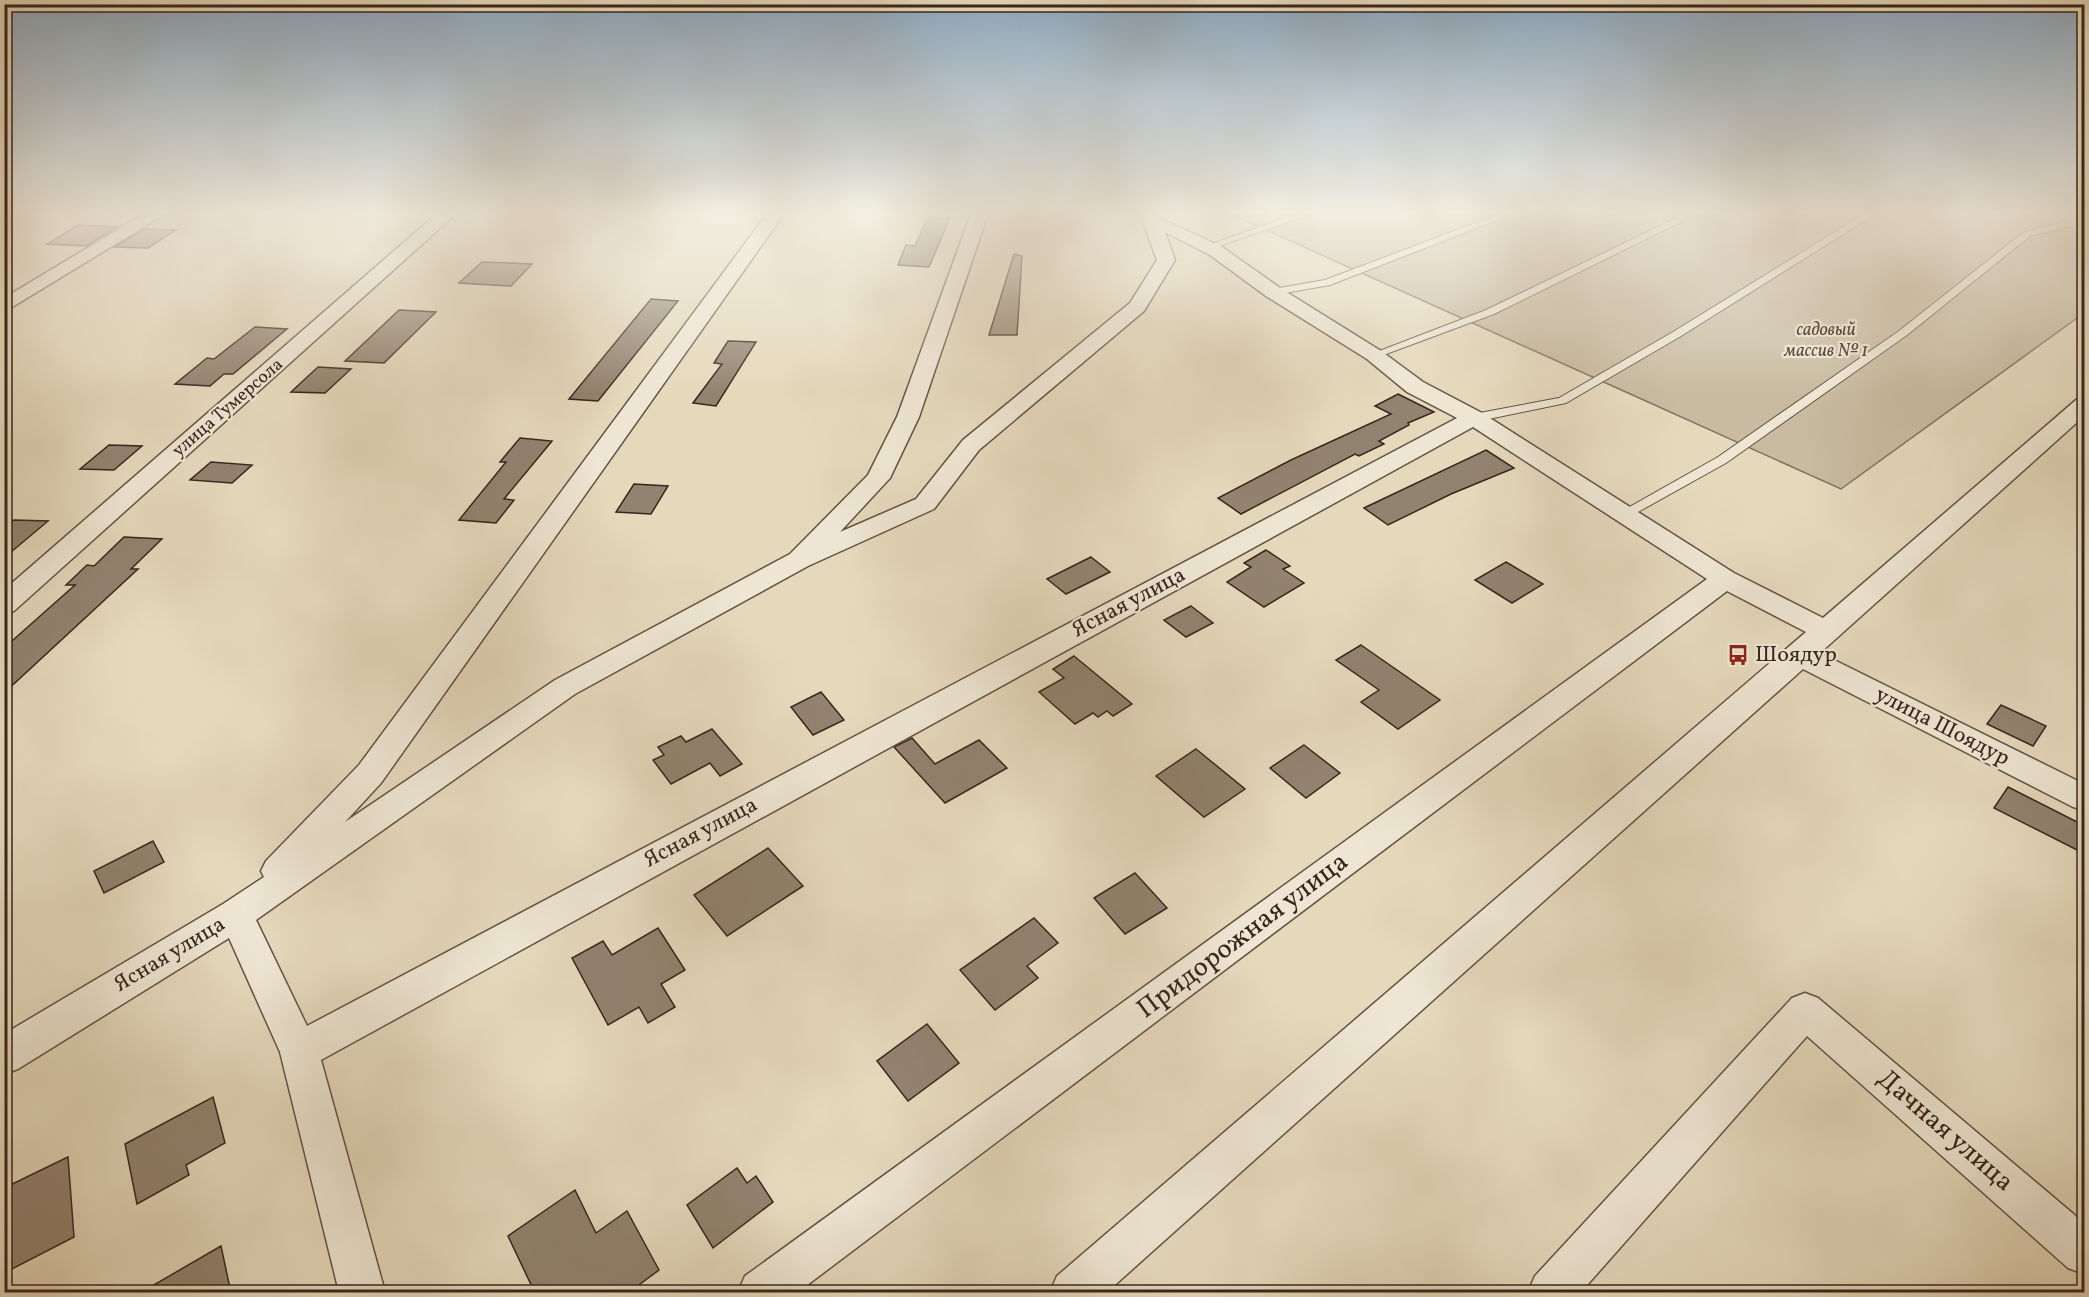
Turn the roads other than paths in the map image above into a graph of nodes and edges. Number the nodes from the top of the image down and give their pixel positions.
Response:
1 (61, 272) edge
2 (382, 272) edge
3 (734, 272) edge
4 (960, 272) edge
5 (1159, 272) edge
6 (1243, 272) edge
7 (1357, 272) edge
8 (1574, 272) edge
9 (1778, 272) edge
10 (1980, 272) edge
11 (1273, 292) junction
12 (4, 306) edge
13 (1374, 355) junction
14 (2085, 405) edge
15 (1474, 418) junction
16 (1624, 514) junction
17 (800, 560) junction
18 (1725, 579) junction
19 (4, 605) edge
20 (1826, 631) junction
21 (1800, 655) junction
22 (2085, 798) edge
23 (236, 915) junction
24 (299, 1051) junction
25 (4, 1056) edge
26 (2085, 1252) edge
27 (362, 1293) edge
28 (761, 1293) edge
29 (1073, 1293) edge
30 (1551, 1293) edge

1 - 12 street
2 - 19 street, улица Тумерсола
3 - 23 street
4 - 17 street
5 - 17 street
6 - 11 street
7 - 11 lane
8 - 13 lane
9 - 15 lane
10 - 16 lane
11 - 13 street
13 - 15 street
14 - 20 street
15 - 16 street
15 - 24 street, Ясная улица
16 - 18 street
17 - 23 street
18 - 20 street
18 - 28 street, Придорожная улица
20 - 21 street
21 - 22 street, улица Шоядур
21 - 29 street
23 - 24 street, Ясная улица
23 - 25 street, Ясная улица
24 - 27 street
26 - 30 street, Дачная улица

